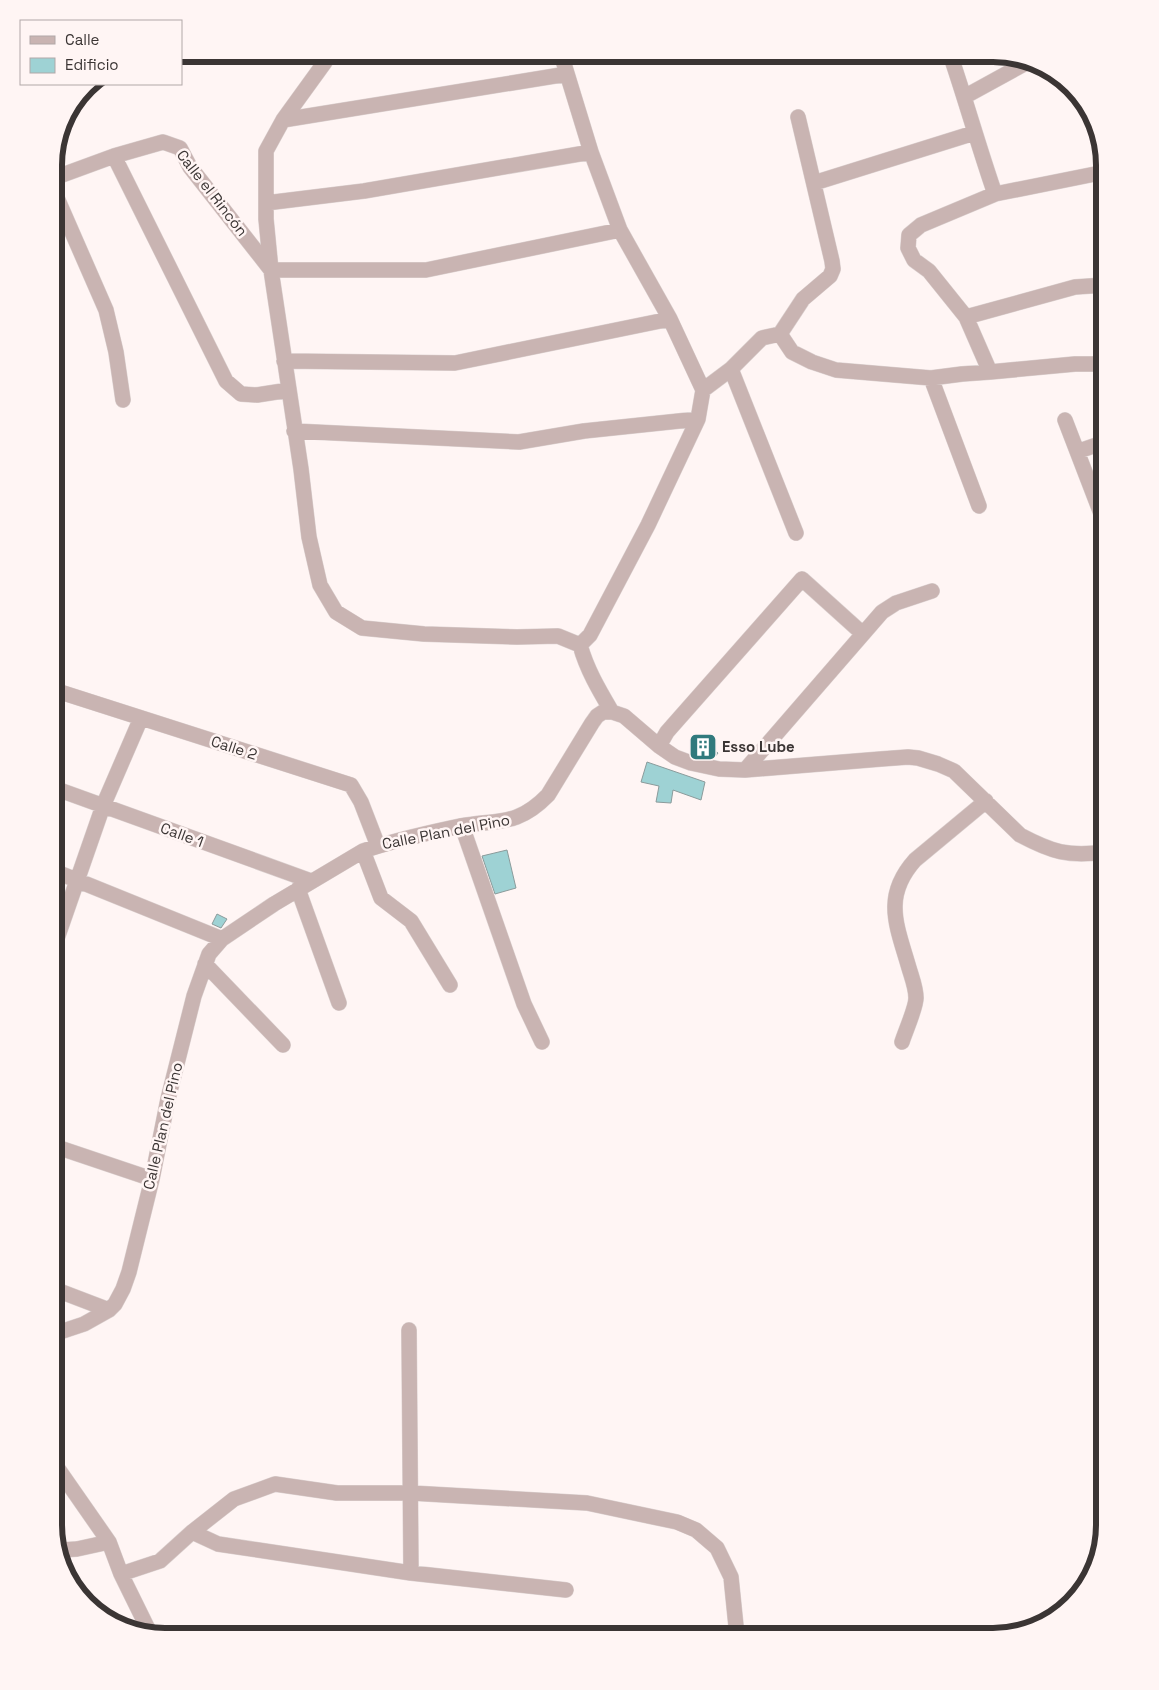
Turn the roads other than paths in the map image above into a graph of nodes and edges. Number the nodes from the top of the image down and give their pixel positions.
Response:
1 (322, 63) edge
2 (563, 63) edge
3 (953, 63) edge
4 (1020, 66) edge
5 (567, 74) junction
6 (964, 96) junction
7 (798, 117) dead end
8 (283, 120) junction
9 (974, 132) junction
10 (591, 152) junction
11 (114, 156) junction
12 (1096, 174) edge
13 (63, 175) edge
14 (814, 183) junction
15 (996, 194) junction
16 (266, 203) junction
17 (63, 212) edge
18 (620, 230) junction
19 (271, 270) junction
20 (1096, 286) edge
21 (966, 317) junction
22 (670, 319) junction
23 (780, 334) junction
24 (284, 360) junction
25 (1096, 364) edge
26 (731, 369) junction
27 (990, 372) junction
28 (931, 378) junction
29 (289, 390) junction
30 (704, 390) junction
31 (123, 400) dead end
32 (698, 419) junction
33 (1065, 420) dead end
34 (294, 431) junction
35 (1096, 445) edge
36 (1079, 452) junction
37 (1096, 499) edge
38 (978, 506) dead end
39 (796, 532) dead end
40 (932, 592) dead end
41 (863, 634) junction
42 (580, 644) junction
43 (63, 693) edge
44 (612, 712) junction
45 (141, 718) junction
46 (659, 746) junction
47 (745, 770) junction
48 (63, 791) edge
49 (986, 801) junction
50 (102, 806) junction
51 (462, 826) junction
52 (378, 846) junction
53 (362, 851) junction
54 (1096, 853) edge
55 (63, 874) edge
56 (78, 880) junction
57 (304, 885) junction
58 (63, 922) edge
59 (222, 939) junction
60 (205, 964) junction
61 (450, 986) dead end
62 (339, 1002) dead end
63 (542, 1042) dead end
64 (902, 1042) dead end
65 (284, 1045) dead end
66 (63, 1149) edge
67 (152, 1179) junction
68 (63, 1292) edge
69 (109, 1310) junction
70 (409, 1330) dead end
71 (63, 1331) edge
72 (63, 1476) edge
73 (411, 1493) junction
74 (192, 1532) junction
75 (109, 1542) junction
76 (66, 1550) edge
77 (411, 1573) junction
78 (121, 1574) junction
79 (566, 1590) dead end
80 (147, 1626) edge
81 (736, 1628) edge

1 - 8 street
2 - 5 street
3 - 6 street
4 - 6 street
5 - 8 street
5 - 10 street
6 - 9 street
7 - 14 street
8 - 16 street
9 - 14 street
9 - 15 street
10 - 16 street
10 - 18 street
11 - 13 street, Calle el Rincón
11 - 19 street, Calle el Rincón
11 - 29 street
12 - 15 street
14 - 23 street
15 - 21 street
16 - 19 street
17 - 31 street
18 - 19 street
18 - 22 street
19 - 24 street
20 - 21 street
21 - 27 street
22 - 24 street
22 - 30 street
23 - 26 street
23 - 28 street
24 - 29 street
25 - 27 street
26 - 30 street
26 - 39 street
27 - 28 street
28 - 38 street
29 - 34 street
30 - 32 street
32 - 34 street
32 - 42 street
33 - 36 street
34 - 42 street
35 - 36 street
36 - 37 street
40 - 41 street
41 - 46 street
41 - 47 street
42 - 44 street
43 - 45 street, Calle 2
44 - 46 street
44 - 51 street, Calle Plan del Pino
45 - 50 street
45 - 52 street, Calle 2
46 - 47 street
47 - 49 street
48 - 50 street, Calle 1
49 - 54 street
49 - 64 street
50 - 56 street
50 - 57 street, Calle 1
51 - 52 street, Calle Plan del Pino
51 - 63 street
52 - 53 street, Calle Plan del Pino
53 - 57 street, Calle Plan del Pino
53 - 61 street
55 - 56 street
56 - 58 street
56 - 59 street
57 - 59 street, Calle Plan del Pino
57 - 62 street
59 - 60 street, Calle Plan del Pino
60 - 65 street
60 - 67 street, Calle Plan del Pino
66 - 67 street
67 - 69 street, Calle Plan del Pino
68 - 69 street
69 - 71 street, Calle Plan del Pino
70 - 73 street
72 - 75 street
73 - 74 street
73 - 77 street
73 - 81 street
74 - 77 street
74 - 78 street
75 - 76 street
75 - 78 street
77 - 79 street
78 - 80 street

